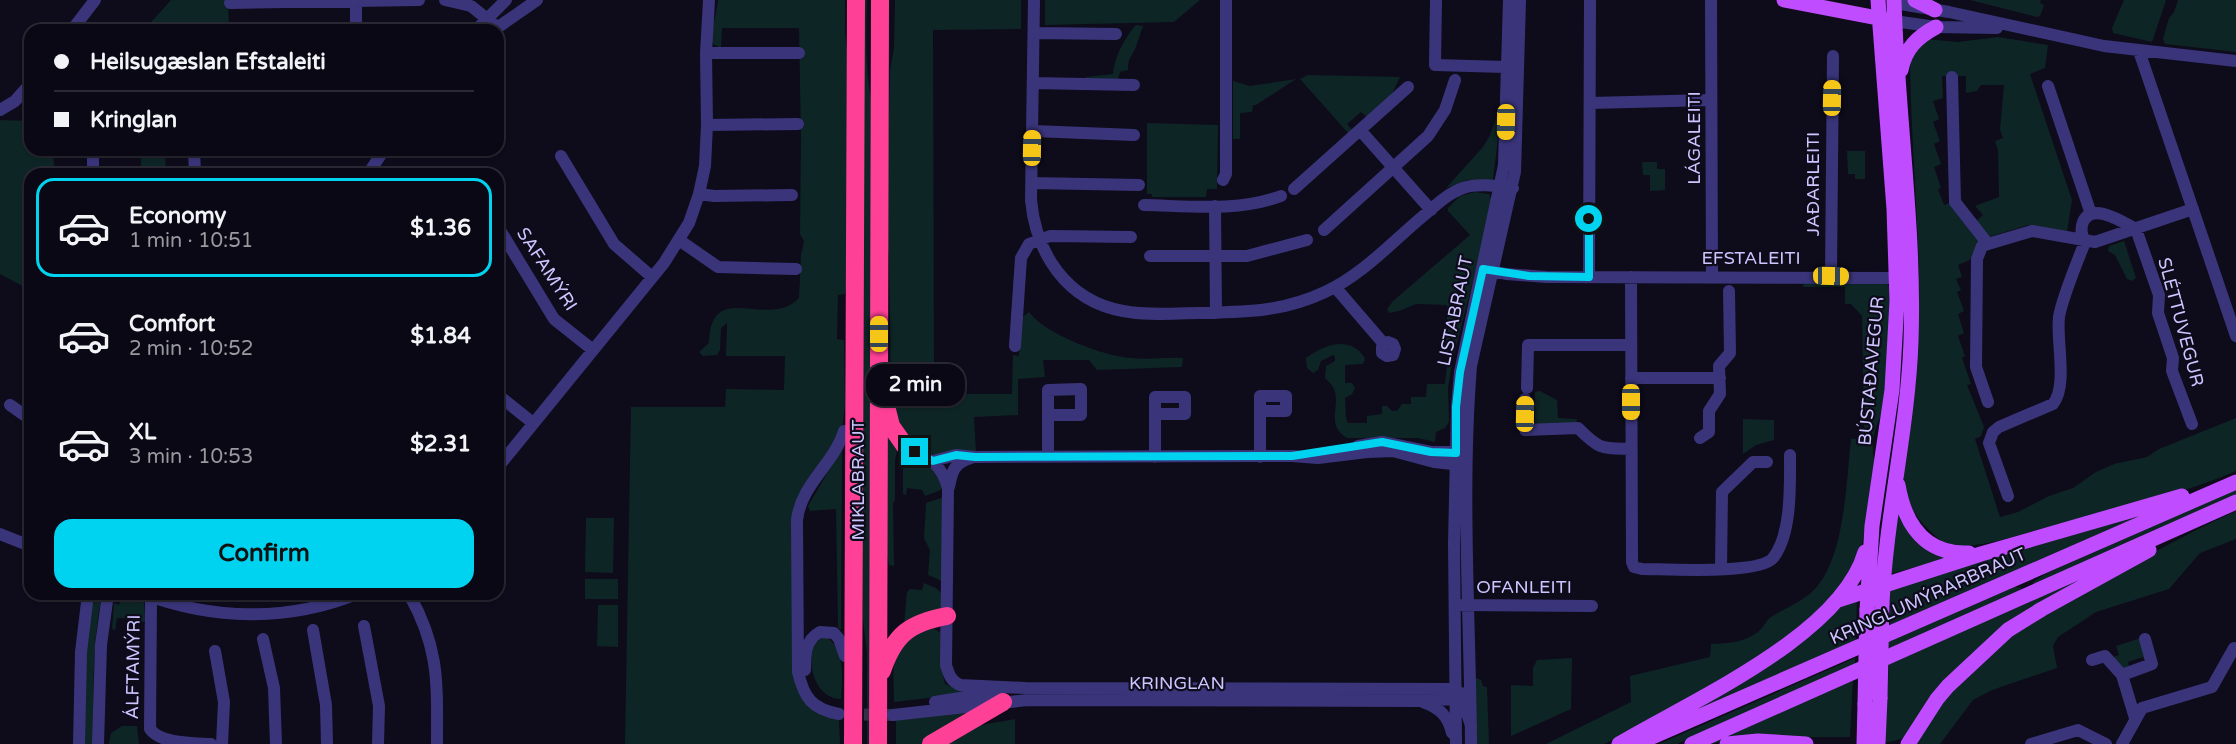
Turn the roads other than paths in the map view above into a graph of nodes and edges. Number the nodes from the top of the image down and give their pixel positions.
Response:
1 (94, 0) edge
2 (419, 0) edge
3 (445, 0) edge
4 (506, 0) edge
5 (537, 0) edge
6 (710, 0) edge
7 (849, 0) edge
8 (856, 0) edge
9 (880, 0) edge
10 (888, 0) edge
11 (1034, 0) edge
12 (1226, 0) edge
13 (1436, 0) edge
14 (1509, 0) edge
15 (1520, 0) edge
16 (1590, 0) edge
17 (1711, 0) edge
18 (1784, 0) edge
19 (1915, 0) edge
20 (356, 1) edge
21 (1883, 1) edge
22 (230, 3) dead end
23 (1945, 7) edge
24 (487, 17) junction
25 (1878, 19) junction
26 (1894, 21) junction
27 (855, 23) junction
28 (76, 24) edge
29 (356, 24) edge
30 (481, 24) edge
31 (492, 24) edge
32 (503, 24) edge
33 (880, 27) junction
34 (1940, 27) junction
35 (2019, 28) junction
36 (1034, 33) junction
37 (1116, 34) dead end
38 (2139, 51) junction
39 (706, 53) junction
40 (799, 53) dead end
41 (1833, 56) dead end
42 (2236, 61) edge
43 (1512, 70) junction
44 (1952, 77) dead end
45 (1455, 80) dead end
46 (1033, 83) junction
47 (1134, 85) dead end
48 (2048, 86) dead end
49 (1408, 87) dead end
50 (1898, 88) junction
51 (24, 91) edge
52 (1711, 100) junction
53 (1590, 103) junction
54 (0, 110) edge
55 (798, 124) dead end
56 (707, 125) junction
57 (1360, 130) junction
58 (1033, 131) junction
59 (1134, 135) dead end
60 (561, 156) dead end
61 (1394, 168) junction
62 (1223, 180) dead end
63 (1032, 183) junction
64 (1140, 185) dead end
65 (1507, 187) junction
66 (1294, 189) dead end
67 (699, 194) junction
68 (792, 195) dead end
69 (1281, 196) dead end
70 (1144, 205) dead end
71 (1215, 206) junction
72 (2193, 209) junction
73 (1431, 210) junction
74 (2091, 214) junction
75 (2136, 229) junction
76 (1324, 230) dead end
77 (504, 237) edge
78 (1131, 237) dead end
79 (680, 240) junction
80 (1039, 240) junction
81 (1307, 240) dead end
82 (2085, 242) junction
83 (1988, 243) junction
84 (1150, 256) dead end
85 (1215, 256) junction
86 (796, 269) dead end
87 (1488, 270) junction
88 (855, 275) junction
89 (1712, 276) junction
90 (1831, 276) junction
91 (652, 277) junction
92 (1589, 277) junction
93 (1631, 277) junction
94 (1905, 278) junction
95 (1335, 287) junction
96 (1729, 291) dead end
97 (1216, 313) junction
98 (2236, 336) edge
99 (1384, 344) dead end
100 (1631, 345) junction
101 (1015, 346) dead end
102 (593, 350) junction
103 (1631, 378) junction
104 (1719, 378) junction
105 (879, 381) junction
106 (504, 400) edge
107 (1988, 402) dead end
108 (10, 405) dead end
109 (1260, 411) dead end
110 (1155, 414) dead end
111 (24, 415) edge
112 (1048, 415) dead end
113 (534, 423) junction
114 (2192, 424) dead end
115 (844, 430) joint
116 (1700, 438) dead end
117 (905, 446) joint
118 (1631, 449) junction
119 (1790, 455) dead end
120 (975, 457) junction
121 (1048, 457) junction
122 (1155, 457) junction
123 (1260, 457) junction
124 (1461, 459) junction
125 (504, 460) edge
126 (933, 461) junction
127 (1767, 462) dead end
128 (1896, 471) junction
129 (2236, 481) edge
130 (948, 488) junction
131 (2008, 496) dead end
132 (2236, 502) edge
133 (2217, 511) junction
134 (1872, 526) junction
135 (0, 534) edge
136 (24, 544) edge
137 (1981, 554) junction
138 (1721, 569) junction
139 (1875, 587) junction
140 (87, 600) edge
141 (107, 600) edge
142 (147, 600) edge
143 (162, 600) edge
144 (339, 600) edge
145 (412, 600) edge
146 (1838, 600) junction
147 (1462, 605) junction
148 (1592, 606) dead end
149 (946, 616) junction
150 (364, 626) dead end
151 (313, 630) dead end
152 (263, 639) dead end
153 (2145, 639) dead end
154 (2236, 650) edge
155 (215, 651) dead end
156 (845, 656) joint
157 (2092, 660) dead end
158 (1469, 675) junction
159 (2122, 675) junction
160 (877, 684) junction
161 (1025, 688) junction
162 (1457, 694) junction
163 (1419, 701) junction
164 (1873, 701) junction
165 (1003, 702) junction
166 (844, 705) junction
167 (2135, 718) junction
168 (1471, 726) junction
169 (1911, 738) edge
170 (152, 740) edge
171 (79, 744) edge
172 (98, 744) edge
173 (211, 744) edge
174 (222, 744) edge
175 (276, 744) edge
176 (327, 744) edge
177 (378, 744) edge
178 (437, 744) edge
179 (853, 744) edge
180 (878, 744) edge
181 (931, 744) edge
182 (1455, 744) edge
183 (1471, 744) edge
184 (1619, 744) edge
185 (1635, 744) edge
186 (1692, 744) edge
187 (1727, 744) edge
188 (1806, 744) edge
189 (1864, 744) edge
190 (1878, 744) edge
191 (1898, 744) edge
192 (2031, 744) edge
193 (2106, 744) edge
194 (2122, 744) edge

1 - 28 street
2 - 20 street
3 - 24 street
4 - 24 street
5 - 32 street
6 - 39 street
7 - 27 highway
8 - 27 highway, MIKLABRAUT
9 - 33 highway, MIKLABRAUT
10 - 33 highway
11 - 36 street
12 - 62 street
13 - 43 street
14 - 43 street, LISTABRAUT
15 - 43 street, LISTABRAUT
16 - 53 street
17 - 52 street, LÁGALEITI
18 - 25 main road
19 - 23 main road
20 - 22 street
20 - 29 street
21 - 23 street
21 - 25 main road, BÚSTAÐAVEGUR
21 - 26 main road, BÚSTAÐAVEGUR
23 - 34 street
23 - 35 street
24 - 30 street
24 - 31 street
25 - 26 main road
25 - 94 main road, BÚSTAÐAVEGUR
26 - 34 street
26 - 50 main road, BÚSTAÐAVEGUR
27 - 88 highway, MIKLABRAUT
33 - 105 highway, MIKLABRAUT
34 - 35 street
34 - 50 main road
35 - 38 street
36 - 37 street
36 - 46 street
38 - 42 street
38 - 72 street
39 - 40 street
39 - 56 street
41 - 90 street, JAÐARLEITI
43 - 65 street, LISTABRAUT
44 - 83 street
45 - 61 street
46 - 47 street
46 - 58 street
48 - 74 street
49 - 57 street
50 - 94 main road, BÚSTAÐAVEGUR
51 - 54 street
52 - 53 street
52 - 89 street, LÁGALEITI
53 - 92 street
55 - 56 street
56 - 67 street
57 - 61 street
57 - 66 street
58 - 59 street
58 - 63 street
60 - 91 street
61 - 73 street
61 - 76 street
63 - 64 street
63 - 80 street
65 - 73 street
65 - 87 street, LISTABRAUT
67 - 68 street
67 - 79 street
69 - 71 street
70 - 71 street
71 - 85 street
72 - 75 street
72 - 98 street
73 - 95 street
74 - 75 street
74 - 82 street
75 - 82 street
75 - 114 street, SLÉTTUVEGUR
77 - 102 street, SAFAMÝRI
78 - 80 street
79 - 86 street
79 - 91 street
80 - 97 street
80 - 101 street
81 - 85 street
82 - 83 street
82 - 131 street
83 - 107 street
84 - 85 street
85 - 97 street
87 - 92 street, EFSTALEITI
87 - 124 street, LISTABRAUT
88 - 115 highway
88 - 166 highway, MIKLABRAUT
89 - 90 street, EFSTALEITI
89 - 93 street, EFSTALEITI
90 - 94 street, EFSTALEITI
91 - 102 street
92 - 93 street, EFSTALEITI
93 - 100 street
94 - 128 main road, BÚSTAÐAVEGUR
94 - 134 main road, BÚSTAÐAVEGUR
95 - 97 street
95 - 99 street
96 - 104 street
100 - 103 street
100 - 118 street
102 - 113 street
103 - 104 street
103 - 118 street
104 - 116 street
105 - 117 highway
105 - 160 highway, MIKLABRAUT
106 - 113 street
108 - 111 street
109 - 123 street
110 - 122 street
112 - 121 street
113 - 125 street
115 - 166 street
117 - 126 street
118 - 138 street
119 - 138 street
120 - 121 street
120 - 126 street
120 - 130 street, KRINGLAN
121 - 122 street
122 - 123 street
123 - 124 street
124 - 147 street, LISTABRAUT
126 - 130 street, KRINGLAN
127 - 138 street
128 - 137 main road
128 - 139 main road, BÚSTAÐAVEGUR
129 - 137 main road
129 - 185 main road, KRINGLUMÝRARBRAUT
130 - 149 street, KRINGLAN
132 - 133 main road
133 - 169 main road
133 - 186 main road
134 - 139 main road, BÚSTAÐAVEGUR
134 - 146 main road
135 - 136 street
137 - 139 main road
139 - 146 main road
139 - 164 main road, BÚSTAÐAVEGUR, bridge
139 - 164 main road, BÚSTAÐAVEGUR, bridge
140 - 171 street
141 - 172 street
142 - 170 street, ÁLFTAMÝRI
143 - 144 street
145 - 178 street
146 - 184 main road
147 - 148 street, OFANLEITI
147 - 158 street, LISTABRAUT
147 - 162 street, LISTABRAUT
149 - 160 highway
149 - 161 street, KRINGLAN
150 - 177 street
151 - 176 street
152 - 175 street
153 - 159 street
154 - 167 street
155 - 174 street
156 - 166 highway
156 - 166 street
157 - 159 street
158 - 162 street
158 - 168 street, LISTABRAUT
159 - 167 street
160 - 180 highway, MIKLABRAUT
161 - 162 street, KRINGLAN
161 - 165 street, KRINGLAN
162 - 163 street, KRINGLAN
162 - 168 street
162 - 182 street, LISTABRAUT
163 - 165 street, KRINGLAN
163 - 182 street
164 - 189 main road, BÚSTAÐAVEGUR
164 - 190 main road, BÚSTAÐAVEGUR
165 - 181 highway
166 - 179 highway, MIKLABRAUT
167 - 194 street
168 - 183 street, LISTABRAUT
169 - 191 main road
170 - 173 street, ÁLFTAMÝRI
187 - 188 main road
192 - 193 street

